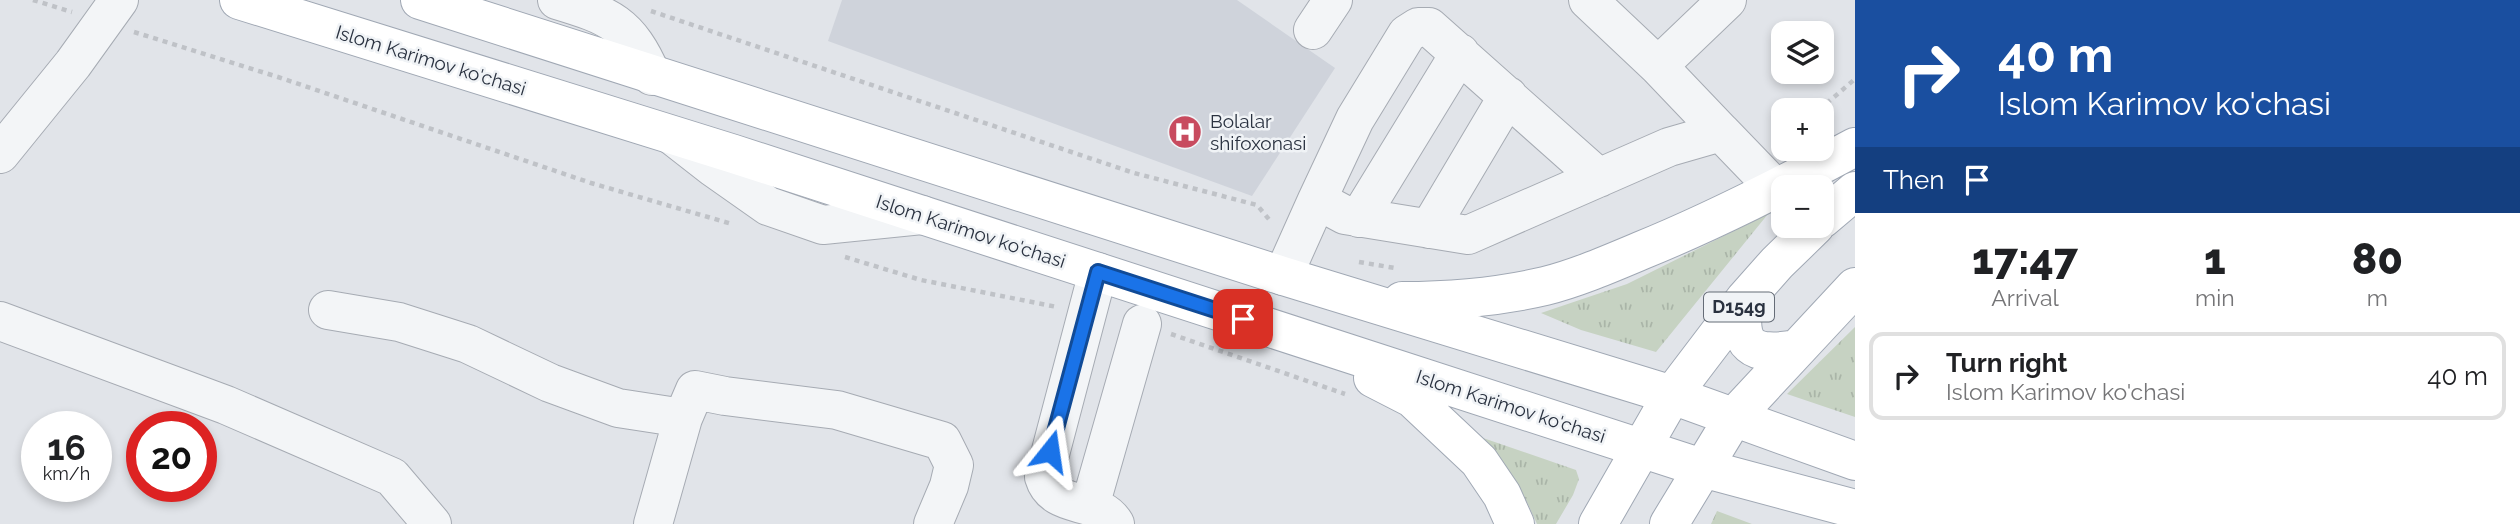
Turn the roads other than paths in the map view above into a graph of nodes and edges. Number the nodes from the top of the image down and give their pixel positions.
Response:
1 (119, 0) edge
2 (239, 0) edge
3 (420, 0) edge
4 (557, 0) edge
5 (1588, 0) edge
6 (1727, 0) edge
7 (467, 7) edge
8 (1460, 53) junction
9 (1658, 66) junction
10 (652, 76) junction
11 (1508, 96) junction
12 (1721, 132) junction
13 (1855, 147) edge
14 (0, 154) edge
15 (1802, 175) edge
16 (1599, 178) junction
17 (1771, 184) edge
18 (1855, 191) edge
19 (1771, 192) edge
20 (1317, 200) junction
21 (1834, 209) edge
22 (1359, 218) junction
23 (1429, 229) junction
24 (1803, 238) edge
25 (1098, 272) junction
26 (1283, 276) junction
27 (1855, 287) edge
28 (1745, 299) junction
29 (1367, 301) junction
30 (328, 310) dead end
31 (0, 321) edge
32 (1142, 324) dead end
33 (1291, 334) junction
34 (1797, 349) junction
35 (1597, 371) junction
36 (1672, 395) junction
37 (1734, 417) junction
38 (683, 418) junction
39 (1579, 428) junction
40 (1795, 438) junction
41 (1643, 449) junction
42 (1855, 460) edge
43 (1702, 468) junction
44 (1770, 486) junction
45 (1855, 509) edge
46 (1114, 518) edge
47 (1855, 521) edge
48 (432, 524) edge
49 (653, 524) edge
50 (933, 524) edge
51 (1515, 524) edge
52 (1598, 524) edge
53 (1669, 524) edge
54 (1847, 524) edge

1 - 14 street
2 - 25 main road, Islom Karimov ko'chasi
3 - 7 main road
4 - 10 street
5 - 9 street
6 - 9 street
7 - 10 main road
8 - 11 street
8 - 20 street
8 - 22 street
9 - 12 street
10 - 26 main road
11 - 16 street
11 - 23 street
12 - 16 street
12 - 17 street
13 - 15 main road
16 - 23 street
18 - 21 main road
19 - 29 main road
20 - 22 street
20 - 26 street
22 - 23 street
24 - 28 main road, D154g
25 - 33 main road, Islom Karimov ko'chasi
25 - 46 street
26 - 29 main road
27 - 34 main road
28 - 34 main road
28 - 36 main road, D154g
29 - 35 main road
30 - 38 street
31 - 48 street
32 - 46 street
33 - 39 main road, Islom Karimov ko'chasi
33 - 51 main road
34 - 37 main road
35 - 36 main road
35 - 39 main road
36 - 37 main road
36 - 41 main road, D154g
37 - 40 main road
37 - 43 main road
38 - 49 street
38 - 50 street
39 - 41 main road, Islom Karimov ko'chasi
40 - 42 main road
40 - 44 main road
41 - 43 main road, Islom Karimov ko'chasi
41 - 52 main road
43 - 44 main road, Islom Karimov ko'chasi
43 - 53 main road
44 - 45 main road, Islom Karimov ko'chasi
47 - 54 main road

